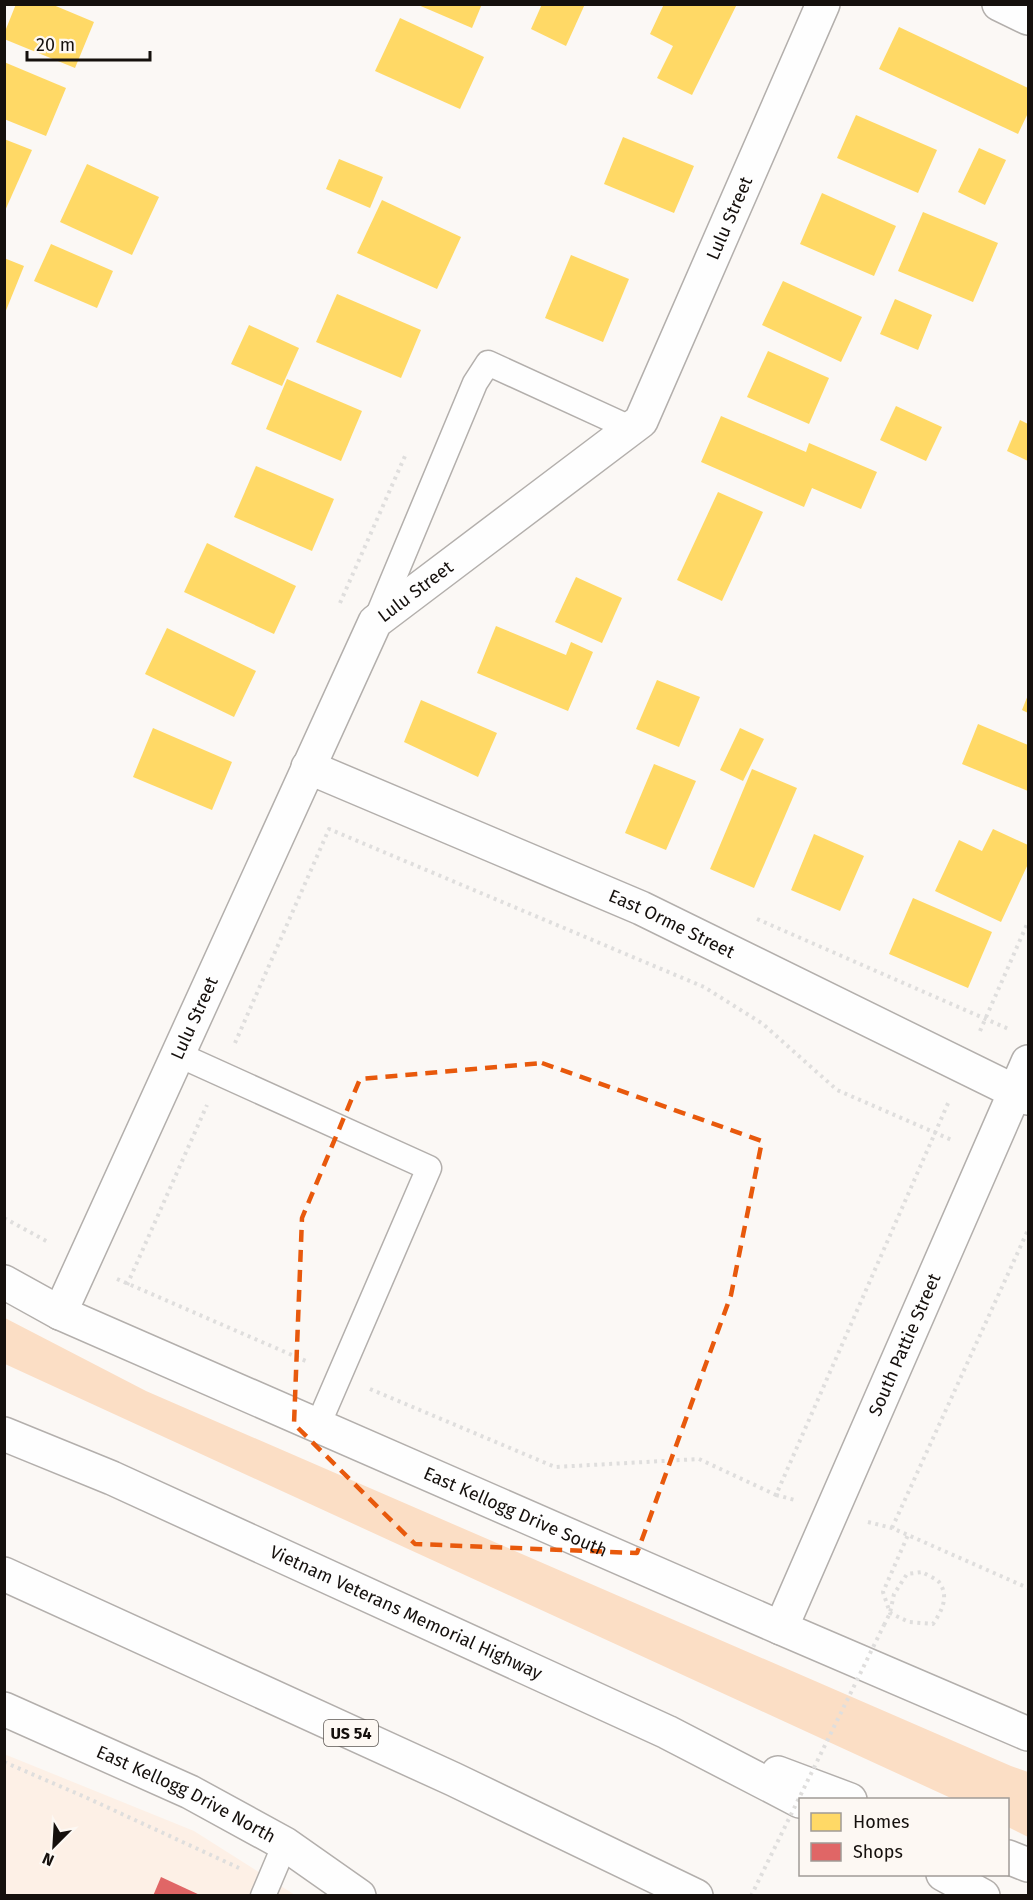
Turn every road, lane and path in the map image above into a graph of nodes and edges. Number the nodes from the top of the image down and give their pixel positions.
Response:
1 (824, 4) edge
2 (999, 4) edge
3 (1029, 18) edge
4 (630, 428) junction
5 (375, 622) junction
6 (308, 767) junction
7 (1029, 922) edge
8 (177, 1054) junction
9 (1029, 1062) edge
10 (964, 1067) junction
11 (221, 1074) junction
12 (1022, 1095) edge
13 (935, 1133) junction
14 (988, 1156) junction
15 (4, 1218) edge
16 (1029, 1230) edge
17 (83, 1261) junction
18 (4, 1282) edge
19 (128, 1285) junction
20 (60, 1312) junction
21 (340, 1376) junction
22 (318, 1425) junction
23 (4, 1434) edge
24 (776, 1495) junction
25 (832, 1511) junction
26 (892, 1528) junction
27 (908, 1535) junction
28 (4, 1574) edge
29 (1029, 1588) edge
30 (890, 1613) junction
31 (781, 1628) junction
32 (4, 1709) edge
33 (667, 1732) junction
34 (1029, 1734) edge
35 (4, 1762) edge
36 (799, 1798) edge
37 (799, 1798) edge
38 (845, 1798) edge
39 (799, 1800) edge
40 (285, 1844) junction
41 (1009, 1857) edge
42 (1029, 1865) edge
43 (945, 1876) edge
44 (266, 1890) edge
45 (359, 1896) edge
46 (696, 1896) edge
47 (751, 1896) edge
48 (983, 1896) edge

1 - 4 main road, Lulu Street
2 - 3 main road
4 - 5 main road, Lulu Street
4 - 5 lane
5 - 6 main road, Lulu Street
6 - 8 main road, Lulu Street
6 - 10 main road, East Orme Street
7 - 10 path
8 - 11 lane
8 - 17 main road, Lulu Street
9 - 12 main road, South Pattie Street
10 - 12 main road, East Orme Street
10 - 13 path
11 - 13 path
11 - 19 path
11 - 21 lane
12 - 14 main road, South Pattie Street
13 - 14 path
13 - 24 path
14 - 25 main road, South Pattie Street
15 - 17 path
16 - 26 path
17 - 19 path
17 - 20 main road, Lulu Street
18 - 20 main road, East Kellogg Drive South
19 - 21 path
20 - 22 main road, East Kellogg Drive South
21 - 22 lane
21 - 24 path
22 - 31 main road, East Kellogg Drive South
23 - 33 main road, Vietnam Veterans Memorial Highway
24 - 25 path
25 - 26 path
25 - 31 main road, South Pattie Street
26 - 27 path
27 - 29 path
27 - 30 path
28 - 46 main road, US 54
30 - 30 path
30 - 36 path, bridge
31 - 34 main road, East Kellogg Drive South
32 - 40 main road, East Kellogg Drive North
33 - 38 main road
33 - 39 main road, Vietnam Veterans Memorial Highway
35 - 44 path
37 - 47 path, bridge
40 - 44 lane
40 - 45 main road, East Kellogg Drive North
41 - 42 main road
43 - 48 main road

